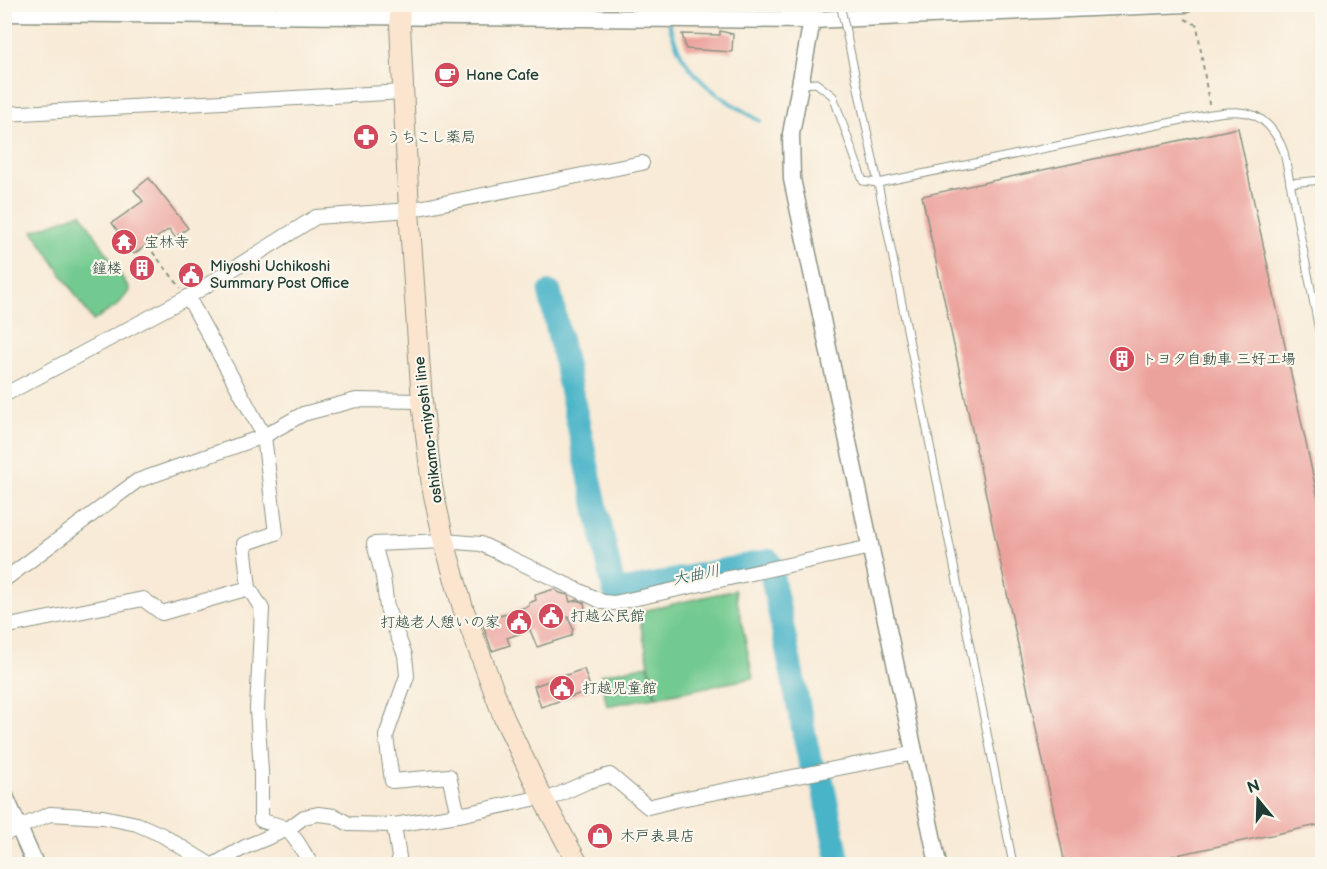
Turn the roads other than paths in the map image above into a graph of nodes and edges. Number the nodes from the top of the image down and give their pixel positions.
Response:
1 (840, 4) edge
2 (41, 9) edge
3 (1180, 9) edge
4 (399, 10) edge
5 (810, 12) edge
6 (4, 13) edge
7 (800, 84) junction
8 (404, 92) junction
9 (4, 114) edge
10 (642, 163) dead end
11 (1323, 180) edge
12 (878, 183) junction
13 (1290, 183) junction
14 (409, 210) junction
15 (188, 297) junction
16 (1323, 345) edge
17 (4, 395) edge
18 (422, 401) junction
19 (264, 436) junction
20 (444, 541) junction
21 (871, 547) junction
22 (4, 580) edge
23 (249, 588) junction
24 (4, 627) edge
25 (915, 753) junction
26 (4, 794) edge
27 (543, 799) junction
28 (458, 815) junction
29 (394, 825) junction
30 (288, 829) junction
31 (12, 831) edge
32 (35, 864) edge
33 (209, 864) edge
34 (215, 864) edge
35 (311, 864) edge
36 (400, 864) edge
37 (578, 864) edge
38 (938, 864) edge
39 (1013, 864) edge

1 - 12 lane, bridge
2 - 4 street
2 - 6 street
3 - 5 street
4 - 5 street
4 - 8 main road, oshikamo-miyoshi line
5 - 7 street
7 - 12 lane
7 - 21 street
8 - 9 street
8 - 14 main road, oshikamo-miyoshi line
10 - 14 street
11 - 13 lane
12 - 13 lane
12 - 39 lane
13 - 16 lane
14 - 15 street
14 - 18 main road, oshikamo-miyoshi line
15 - 17 street
15 - 19 street
18 - 19 street
18 - 20 main road, oshikamo-miyoshi line
19 - 22 street
19 - 23 street
20 - 21 street
20 - 27 main road, oshikamo-miyoshi line
20 - 28 street
21 - 25 street
23 - 24 street
23 - 30 street
25 - 27 street
25 - 38 street
26 - 31 street
27 - 28 street
27 - 37 main road, oshikamo-miyoshi line
28 - 29 street
29 - 30 street
29 - 36 street
30 - 34 street
30 - 35 street
31 - 32 street
31 - 33 street

